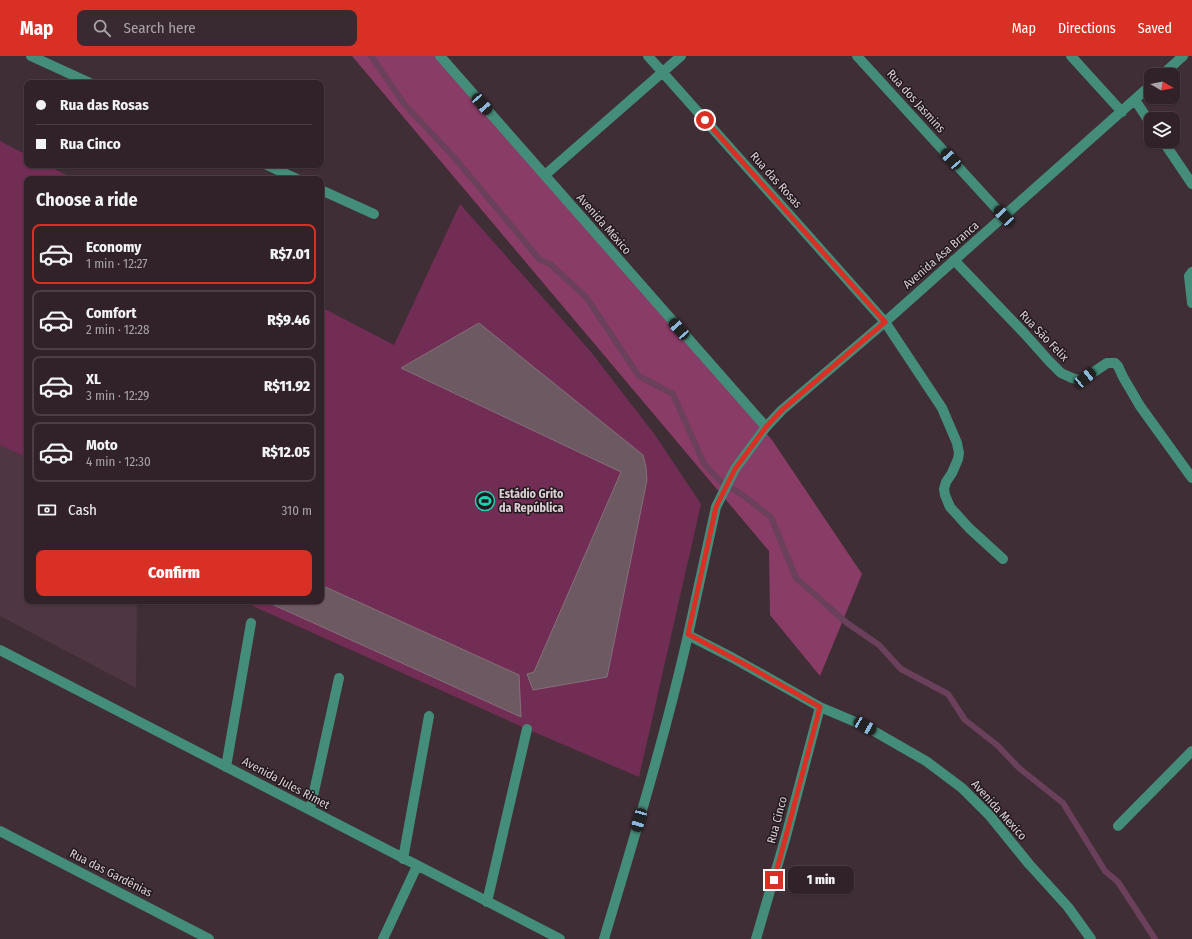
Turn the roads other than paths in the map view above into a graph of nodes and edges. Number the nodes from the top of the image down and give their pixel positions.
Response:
1 (32, 56) edge
2 (440, 56) edge
3 (648, 56) edge
4 (681, 56) edge
5 (857, 56) edge
6 (1071, 56) edge
7 (1183, 56) edge
8 (1170, 68) edge
9 (663, 73) junction
10 (84, 80) edge
11 (1144, 92) edge
12 (1135, 100) junction
13 (1122, 112) junction
14 (1144, 114) edge
15 (1168, 148) edge
16 (273, 168) edge
17 (545, 175) junction
18 (291, 176) edge
19 (1192, 184) edge
20 (324, 191) edge
21 (374, 214) dead end
22 (1004, 216) junction
23 (954, 260) junction
24 (1192, 272) edge
25 (1192, 303) edge
26 (885, 322) junction
27 (766, 427) junction
28 (1192, 478) edge
29 (1003, 559) dead end
30 (250, 623) dead end
31 (688, 634) junction
32 (0, 650) edge
33 (339, 678) dead end
34 (820, 707) junction
35 (429, 716) dead end
36 (527, 729) dead end
37 (1192, 751) edge
38 (226, 767) junction
39 (310, 810) junction
40 (1118, 826) dead end
41 (0, 831) edge
42 (403, 859) junction
43 (417, 866) junction
44 (487, 902) junction
45 (209, 939) edge
46 (383, 939) edge
47 (560, 939) edge
48 (604, 939) edge
49 (756, 939) edge
50 (1091, 939) edge

1 - 10 street
2 - 17 street, Avenida México
3 - 9 street, Rua das Rosas
4 - 9 street
5 - 22 street, Rua dos Jasmins
6 - 13 street
7 - 8 street
9 - 17 street
9 - 26 street, Rua das Rosas
11 - 12 street, Avenida Asa Branca
12 - 13 street, Avenida Asa Branca
12 - 14 street
13 - 22 street, Avenida Asa Branca
15 - 19 street
16 - 18 street
17 - 27 street, Avenida México
20 - 21 street
22 - 23 street, Avenida Asa Branca
23 - 26 street, Avenida Asa Branca
23 - 28 street, Rua São Felix
24 - 25 street
26 - 27 street, Avenida Asa Branca
26 - 29 street, Rua das Rosas
27 - 31 street, Avenida Asa Branca
30 - 38 street
31 - 34 street, Avenida Mexico
31 - 48 street, Avenida Asa Branca
32 - 38 street, Avenida Jules Rimet
33 - 39 street
34 - 49 street, Rua Cinco
34 - 50 street, Avenida Mexico
35 - 42 street
36 - 44 street
37 - 40 street
38 - 39 street, Avenida Jules Rimet
39 - 42 street, Avenida Jules Rimet
41 - 45 street, Rua das Gardênias
42 - 43 street, Avenida Jules Rimet
43 - 44 street, Avenida Jules Rimet
43 - 46 street
44 - 47 street, Avenida Jules Rimet

